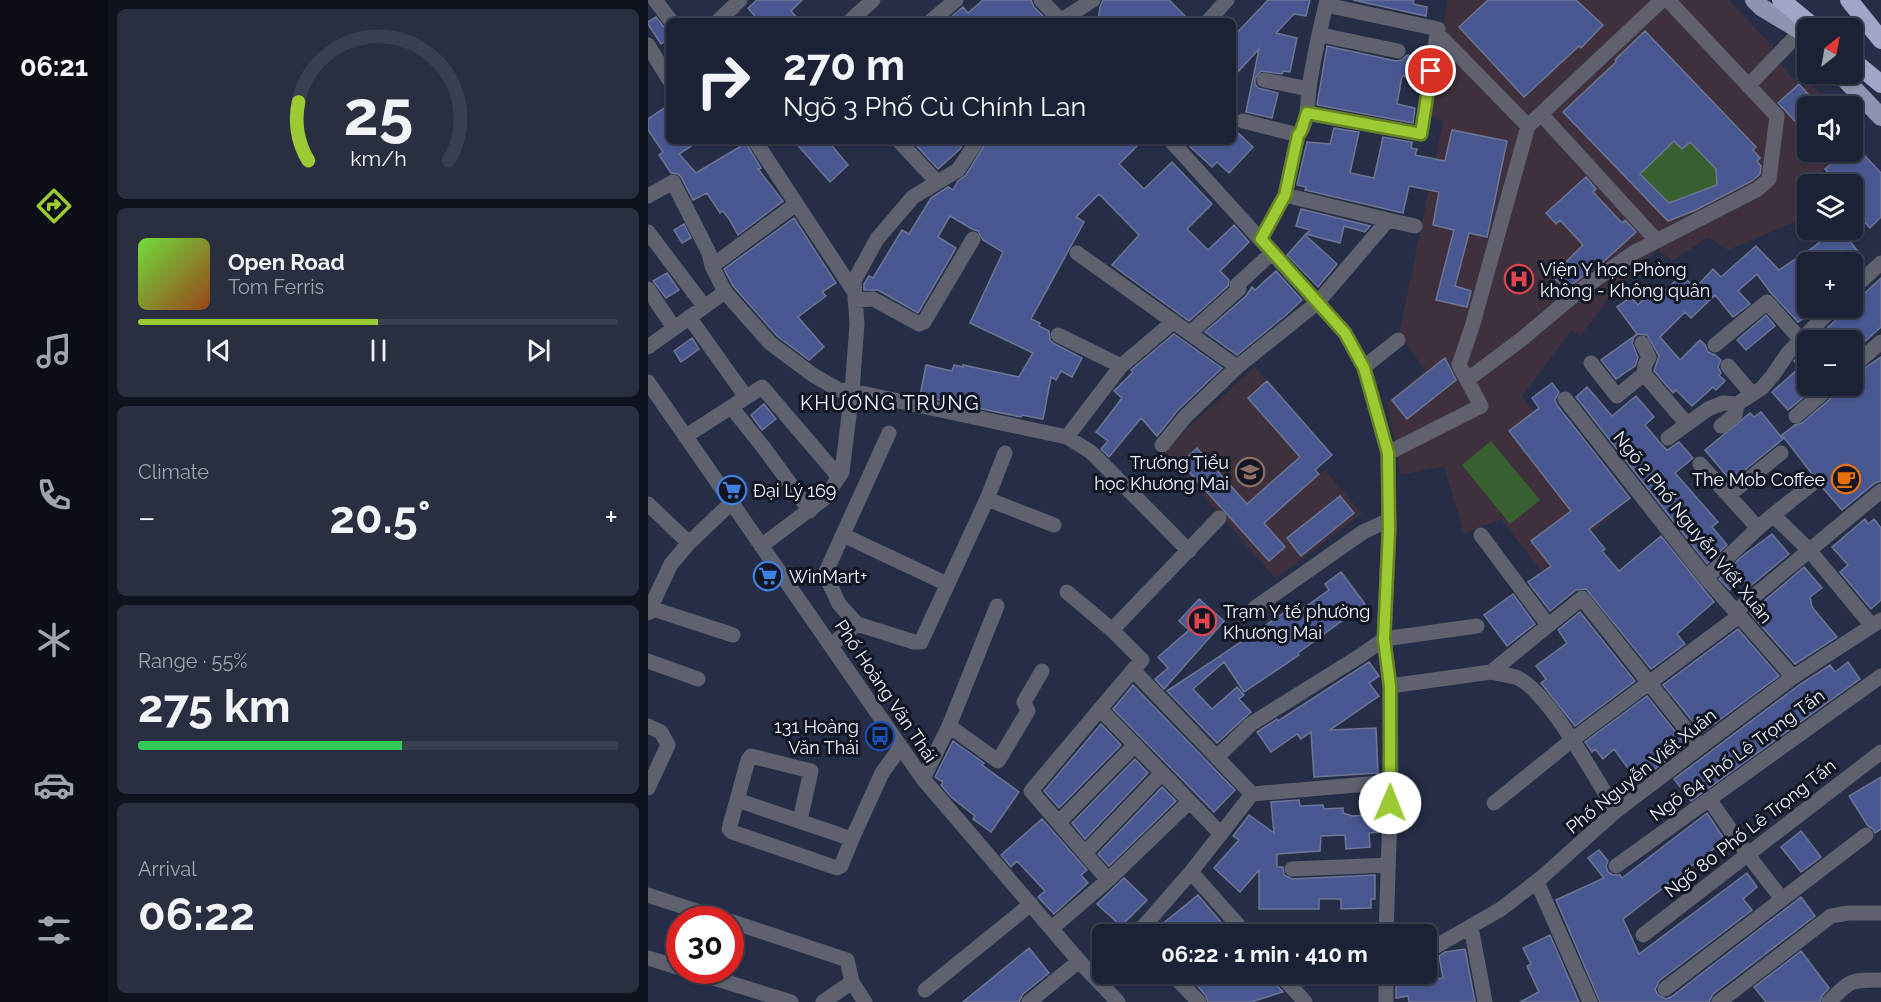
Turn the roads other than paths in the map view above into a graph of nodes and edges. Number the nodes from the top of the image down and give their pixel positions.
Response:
1 (655, 0) edge
2 (740, 0) edge
3 (873, 0) edge
4 (956, 0) edge
5 (1041, 0) edge
6 (1094, 0) edge
7 (1227, 0) edge
8 (1662, 0) edge
9 (1668, 0) edge
10 (1754, 0) edge
11 (1780, 0) edge
12 (1849, 0) edge
13 (1859, 0) edge
14 (1326, 3) edge
15 (669, 18) edge
16 (721, 18) edge
17 (853, 18) edge
18 (935, 18) edge
19 (1057, 18) edge
20 (1065, 18) edge
21 (1211, 18) edge
22 (1797, 20) edge
23 (1881, 26) edge
24 (1797, 27) edge
25 (1440, 33) junction
26 (1320, 35) junction
27 (1881, 40) edge
28 (1797, 43) edge
29 (648, 45) edge
30 (1398, 51) dead end
31 (1863, 69) edge
32 (666, 75) edge
33 (1264, 80) dead end
34 (1850, 84) edge
35 (1881, 84) edge
36 (1748, 86) junction
37 (1309, 89) junction
38 (1307, 113) junction
39 (1541, 114) junction
40 (1881, 117) edge
41 (1243, 122) dead end
42 (1528, 126) junction
43 (1298, 135) junction
44 (756, 144) edge
45 (902, 144) edge
46 (975, 144) edge
47 (1174, 144) edge
48 (937, 182) junction
49 (1285, 195) junction
50 (648, 196) edge
51 (796, 204) junction
52 (1388, 220) junction
53 (1416, 226) dead end
54 (648, 232) edge
55 (972, 239) dead end
56 (1261, 239) junction
57 (1657, 241) junction
58 (1273, 252) junction
59 (1077, 253) dead end
60 (1881, 263) edge
61 (712, 266) junction
62 (1863, 280) edge
63 (648, 289) edge
64 (725, 292) junction
65 (855, 297) junction
66 (1318, 302) junction
67 (704, 306) junction
68 (688, 317) junction
69 (1822, 318) edge
70 (1173, 322) junction
71 (674, 328) junction
72 (1810, 330) edge
73 (1190, 333) junction
74 (1058, 335) dead end
75 (1797, 336) edge
76 (1398, 340) dead end
77 (1797, 342) edge
78 (1881, 342) edge
79 (1642, 343) dead end
80 (1715, 345) dead end
81 (648, 347) edge
82 (1863, 358) edge
83 (1591, 363) dead end
84 (1120, 366) junction
85 (1728, 366) dead end
86 (1238, 367) junction
87 (1364, 368) junction
88 (1644, 374) junction
89 (1467, 380) junction
90 (650, 386) edge
91 (852, 391) junction
92 (1752, 394) junction
93 (1819, 396) edge
94 (746, 397) junction
95 (1565, 399) dead end
96 (648, 404) edge
97 (1737, 404) junction
98 (732, 408) junction
99 (1796, 416) dead end
100 (1687, 424) junction
101 (1720, 426) dead end
102 (889, 433) dead end
103 (686, 436) junction
104 (1067, 437) junction
105 (1668, 438) dead end
106 (1162, 446) dead end
107 (1005, 453) dead end
108 (1388, 453) junction
109 (1781, 453) dead end
110 (1700, 464) dead end
111 (839, 477) junction
112 (1812, 484) dead end
113 (1881, 491) edge
114 (1728, 495) junction
115 (987, 500) junction
116 (731, 503) junction
117 (648, 504) edge
118 (810, 511) junction
119 (1773, 515) junction
120 (1219, 518) dead end
121 (1389, 520) junction
122 (1054, 525) dead end
123 (1758, 528) junction
124 (843, 535) junction
125 (1481, 535) dead end
126 (689, 543) junction
127 (762, 546) junction
128 (1189, 551) junction
129 (1810, 551) junction
130 (1706, 578) junction
131 (947, 584) junction
132 (1067, 592) dead end
133 (997, 606) dead end
134 (1255, 608) dead end
135 (649, 611) edge
136 (1737, 614) junction
137 (1876, 623) edge
138 (857, 624) junction
139 (1548, 625) junction
140 (1477, 626) dead end
141 (1112, 630) junction
142 (733, 635) dead end
143 (1384, 639) junction
144 (831, 645) junction
145 (648, 661) edge
146 (1138, 665) junction
147 (1042, 671) dead end
148 (1491, 672) junction
149 (1881, 676) edge
150 (1793, 677) junction
151 (698, 679) dead end
152 (1650, 682) junction
153 (1390, 686) junction
154 (1100, 709) junction
155 (648, 726) edge
156 (949, 726) junction
157 (1572, 740) junction
158 (1134, 746) junction
159 (1700, 747) junction
160 (900, 748) junction
161 (1881, 752) edge
162 (1217, 757) junction
163 (1161, 774) junction
164 (923, 779) junction
165 (1391, 782) junction
166 (648, 788) edge
167 (1252, 794) junction
168 (1709, 799) junction
169 (737, 800) junction
170 (1189, 802) junction
171 (1494, 803) dead end
172 (1616, 811) junction
173 (800, 820) junction
174 (1059, 822) junction
175 (1221, 834) junction
176 (1866, 835) dead end
177 (852, 839) junction
178 (1085, 853) junction
179 (1748, 855) junction
180 (1388, 865) junction
181 (1616, 866) dead end
182 (1292, 869) dead end
183 (1191, 872) junction
184 (1108, 880) junction
185 (1537, 882) junction
186 (648, 895) edge
187 (1782, 899) junction
188 (1031, 904) junction
189 (680, 906) edge
190 (1881, 913) edge
191 (1146, 924) edge
192 (1237, 924) edge
193 (1386, 924) edge
194 (1471, 927) junction
195 (744, 928) edge
196 (1052, 928) junction
197 (1643, 935) dead end
198 (1437, 946) edge
199 (648, 958) edge
200 (1079, 961) junction
201 (666, 964) edge
202 (1092, 969) edge
203 (1881, 980) edge
204 (852, 982) junction
205 (741, 984) edge
206 (1106, 984) edge
207 (1182, 984) edge
208 (1289, 984) edge
209 (1387, 984) edge
210 (1665, 989) dead end
211 (925, 990) dead end
212 (791, 1002) edge
213 (823, 1002) edge
214 (865, 1002) edge
215 (1029, 1002) edge
216 (1118, 1002) edge
217 (1199, 1002) edge
218 (1305, 1002) edge
219 (1386, 1002) edge
220 (1485, 1002) edge
221 (1590, 1002) edge
222 (1719, 1002) edge
223 (1829, 1002) edge

1 - 15 street
2 - 16 street
3 - 17 street
4 - 18 street
5 - 19 street
6 - 20 street
7 - 21 street
8 - 39 street
9 - 36 street
10 - 24 main road
11 - 22 highway
12 - 27 highway
13 - 23 main road
14 - 25 street
14 - 26 street
25 - 38 street
25 - 42 street
26 - 30 street
26 - 37 street
28 - 36 street
29 - 32 street
31 - 35 highway
33 - 37 street
34 - 40 main road
36 - 57 street
37 - 38 street
38 - 43 street
39 - 42 street
39 - 57 street
41 - 43 street
42 - 89 street
43 - 49 street
44 - 51 street
45 - 48 street
46 - 48 street
47 - 56 street
48 - 65 street
49 - 52 street
49 - 56 street
50 - 61 street
51 - 61 street
51 - 65 street
52 - 53 street
52 - 66 street
54 - 67 street
55 - 65 street
56 - 58 street
57 - 89 street
58 - 66 street
58 - 73 street
59 - 70 street
60 - 62 street
61 - 64 street
63 - 71 street
64 - 67 street
64 - 91 street
65 - 91 street
66 - 86 street
66 - 87 street
67 - 68 street
68 - 71 street
68 - 94 street
69 - 72 street
70 - 73 street
70 - 84 street
71 - 81 street
73 - 86 street
74 - 84 street
75 - 80 street
76 - 87 street
77 - 92 street
78 - 82 street
79 - 88 street
83 - 88 street
84 - 104 street
85 - 92 street
86 - 106 street
87 - 108 street
88 - 100 street
89 - 108 street
90 - 96 street
90 - 103 street, Phố Hoàng Văn Thái
91 - 104 street
91 - 111 street
92 - 97 street
93 - 99 street
94 - 98 street
94 - 111 street
95 - 130 street, Ngõ 2 Phố Nguyễn Viết Xuân
97 - 100 street
97 - 101 street
98 - 103 street
98 - 118 street
100 - 105 street
102 - 124 street
103 - 116 street, Phố Hoàng Văn Thái
104 - 128 street
107 - 115 street
108 - 121 street
109 - 114 street
110 - 114 street
111 - 118 street
112 - 119 street
113 - 129 street
114 - 123 street
115 - 122 street
115 - 131 street
116 - 126 street
116 - 127 street, Phố Hoàng Văn Thái
117 - 126 street
118 - 127 street
119 - 123 street
119 - 129 street
120 - 128 street
121 - 134 street
121 - 143 street
123 - 130 street
124 - 131 street
124 - 138 street
125 - 139 street
126 - 135 street
127 - 144 street, Phố Hoàng Văn Thái
128 - 141 street
129 - 136 street
129 - 137 street
130 - 136 street, Ngõ 2 Phố Nguyễn Viết Xuân
131 - 138 street
132 - 141 street
133 - 156 street
135 - 142 street
136 - 150 street, Ngõ 2 Phố Nguyễn Viết Xuân
136 - 152 street
137 - 150 street, Phố Nguyễn Viết Xuân
138 - 144 street
139 - 148 street
139 - 152 street
140 - 143 street
141 - 146 street
143 - 153 street
143 - 162 street
144 - 160 street, Phố Hoàng Văn Thái
145 - 151 street
146 - 154 street
146 - 162 street
147 - 156 street
148 - 153 street
148 - 157 street
149 - 168 street, Ngõ 64 Phố Lê Trọng Tấn
150 - 159 street, Phố Nguyễn Viết Xuân
152 - 157 street
152 - 159 street
153 - 165 street
154 - 158 street
154 - 174 street
155 - 166 street
156 - 164 street
157 - 171 street
157 - 172 street
158 - 163 street
158 - 174 street
159 - 172 street, Phố Nguyễn Viết Xuân
160 - 164 street, Phố Hoàng Văn Thái
160 - 177 street
161 - 179 street, Ngõ 80 Phố Lê Trọng Tấn
162 - 167 street
163 - 170 street
163 - 178 street
164 - 188 street, Phố Hoàng Văn Thái
165 - 167 street
165 - 180 street
167 - 175 street
168 - 179 street
168 - 181 street, Ngõ 64 Phố Lê Trọng Tấn
169 - 173 street
169 - 173 street
169 - 177 street
170 - 175 street
170 - 184 street
172 - 185 street, Phố Nguyễn Viết Xuân
173 - 177 street
174 - 178 street
175 - 183 street
176 - 187 street
178 - 184 street
179 - 187 street
179 - 197 street, Ngõ 80 Phố Lê Trọng Tấn
180 - 182 street
180 - 193 street
183 - 191 street
183 - 192 street
184 - 196 street
185 - 194 street, Phố Nguyễn Viết Xuân
185 - 221 street
186 - 189 street
187 - 210 street
188 - 196 street, Phố Hoàng Văn Thái
188 - 211 street
190 - 222 street
194 - 198 street, Phố Nguyễn Viết Xuân
194 - 220 street
195 - 204 street
196 - 200 street, Phố Hoàng Văn Thái
199 - 201 street
200 - 202 street, Phố Hoàng Văn Thái
200 - 215 street
203 - 223 street
204 - 213 street
204 - 214 street
205 - 212 street
206 - 216 street, Phố Hoàng Văn Thái
207 - 217 street
208 - 218 street
209 - 219 street

